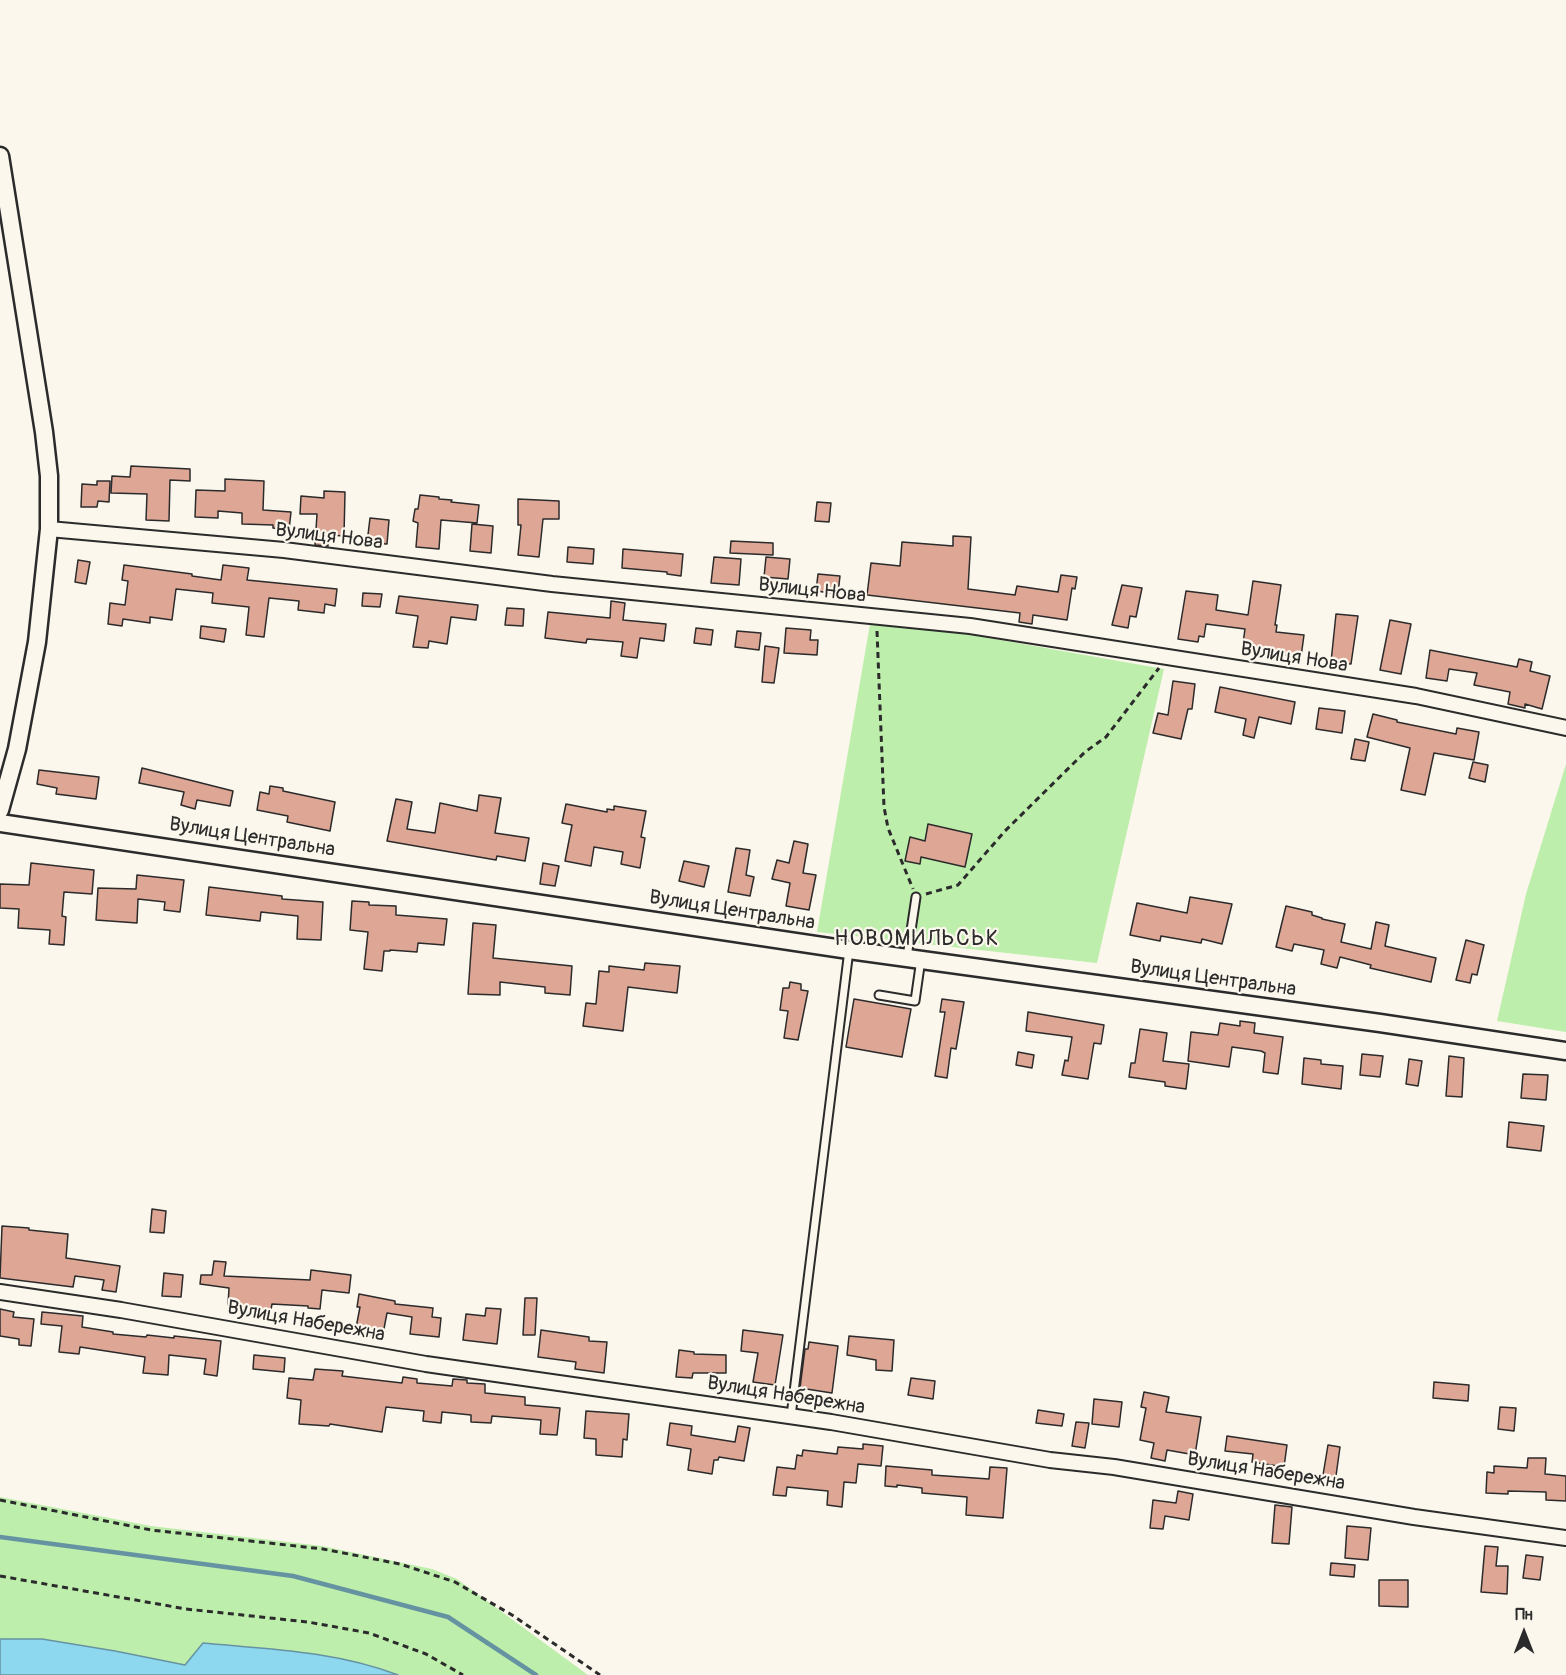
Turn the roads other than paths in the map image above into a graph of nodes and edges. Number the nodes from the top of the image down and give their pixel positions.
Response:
1 (0, 156) edge
2 (49, 529) junction
3 (1566, 728) edge
4 (0, 810) edge
5 (0, 823) edge
6 (916, 897) road end
7 (849, 950) junction
8 (914, 958) junction
9 (879, 995) dead end
10 (1566, 1052) edge
11 (0, 1292) edge
12 (791, 1416) junction
13 (1566, 1538) edge

1 - 2 street
2 - 3 street, Вулиця Нова
2 - 4 street
5 - 7 street, Вулиця Центральна
6 - 8 lane
7 - 8 street, Вулиця Центральна
7 - 12 lane
8 - 9 lane
8 - 10 street, Вулиця Центральна
11 - 12 street, Вулиця Набережна
12 - 13 street, Вулиця Набережна

